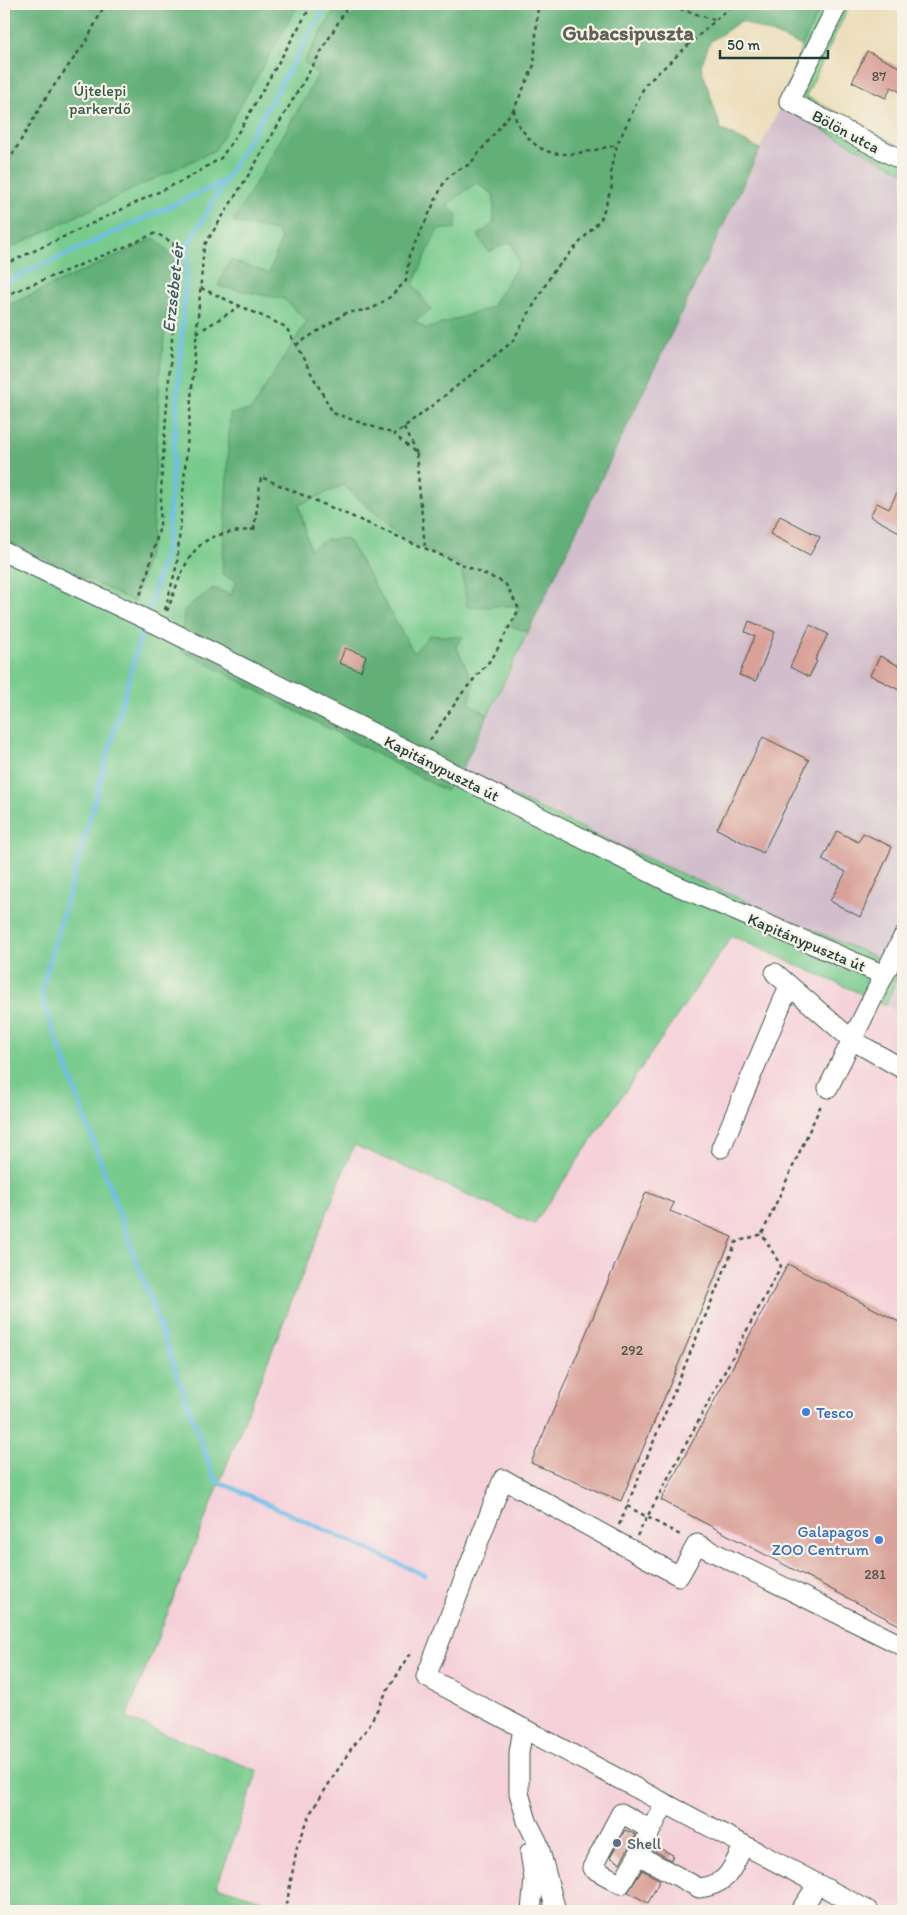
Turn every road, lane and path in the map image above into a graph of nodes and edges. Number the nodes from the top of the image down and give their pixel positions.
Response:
1 (6, 4) edge
2 (105, 4) edge
3 (312, 4) edge
4 (349, 4) edge
5 (538, 4) edge
6 (674, 4) edge
7 (733, 4) edge
8 (838, 4) edge
9 (4, 7) edge
10 (716, 20) junction
11 (514, 109) junction
12 (617, 145) junction
13 (903, 161) edge
14 (4, 168) edge
15 (4, 265) edge
16 (201, 288) junction
17 (4, 296) edge
18 (240, 306) junction
19 (197, 333) junction
20 (296, 345) junction
21 (404, 428) junction
22 (394, 434) junction
23 (416, 454) junction
24 (425, 547) junction
25 (4, 552) edge
26 (133, 613) junction
27 (160, 626) junction
28 (419, 756) junction
29 (903, 937) edge
30 (775, 974) dead end
31 (884, 974) junction
32 (789, 986) junction
33 (852, 1040) junction
34 (903, 1069) edge
35 (828, 1088) joint
36 (721, 1148) dead end
37 (762, 1234) junction
38 (626, 1506) junction
39 (647, 1518) junction
40 (613, 1540) junction
41 (696, 1544) junction
42 (630, 1549) junction
43 (903, 1646) edge
44 (413, 1650) dead end
45 (523, 1728) junction
46 (665, 1803) junction
47 (526, 1821) junction
48 (651, 1830) junction
49 (744, 1845) junction
50 (638, 1855) junction
51 (818, 1884) junction
52 (281, 1911) edge
53 (531, 1911) edge
54 (556, 1911) edge
55 (800, 1911) edge
56 (869, 1911) edge

1 - 9 path
2 - 14 path
3 - 15 path
4 - 16 path
5 - 11 path
6 - 10 path
7 - 10 path
8 - 13 street, Bölön utca
10 - 12 path
11 - 12 path
11 - 20 path
12 - 21 path
16 - 18 path
16 - 19 path
17 - 26 path
18 - 19 path
18 - 20 path
19 - 27 path
20 - 22 path
21 - 22 path
21 - 23 path
22 - 23 path
23 - 24 path
24 - 27 path
24 - 28 path
25 - 26 street, Kapitánypuszta út
26 - 27 street, Kapitánypuszta út
27 - 28 street, Kapitánypuszta út
28 - 31 street, Kapitánypuszta út
29 - 31 street
30 - 32 street
31 - 33 street
32 - 33 street
32 - 36 street
33 - 34 street
33 - 35 street
35 - 37 path
37 - 38 path
37 - 39 path
38 - 39 path
38 - 40 path
39 - 41 path
39 - 42 path
40 - 42 street
40 - 45 street
41 - 42 street
41 - 43 street
44 - 52 path
45 - 46 street
45 - 47 street
46 - 48 street
46 - 49 street
47 - 53 street
47 - 54 street
48 - 50 street
48 - 50 street
49 - 50 street
49 - 51 street
51 - 55 street
51 - 56 street

